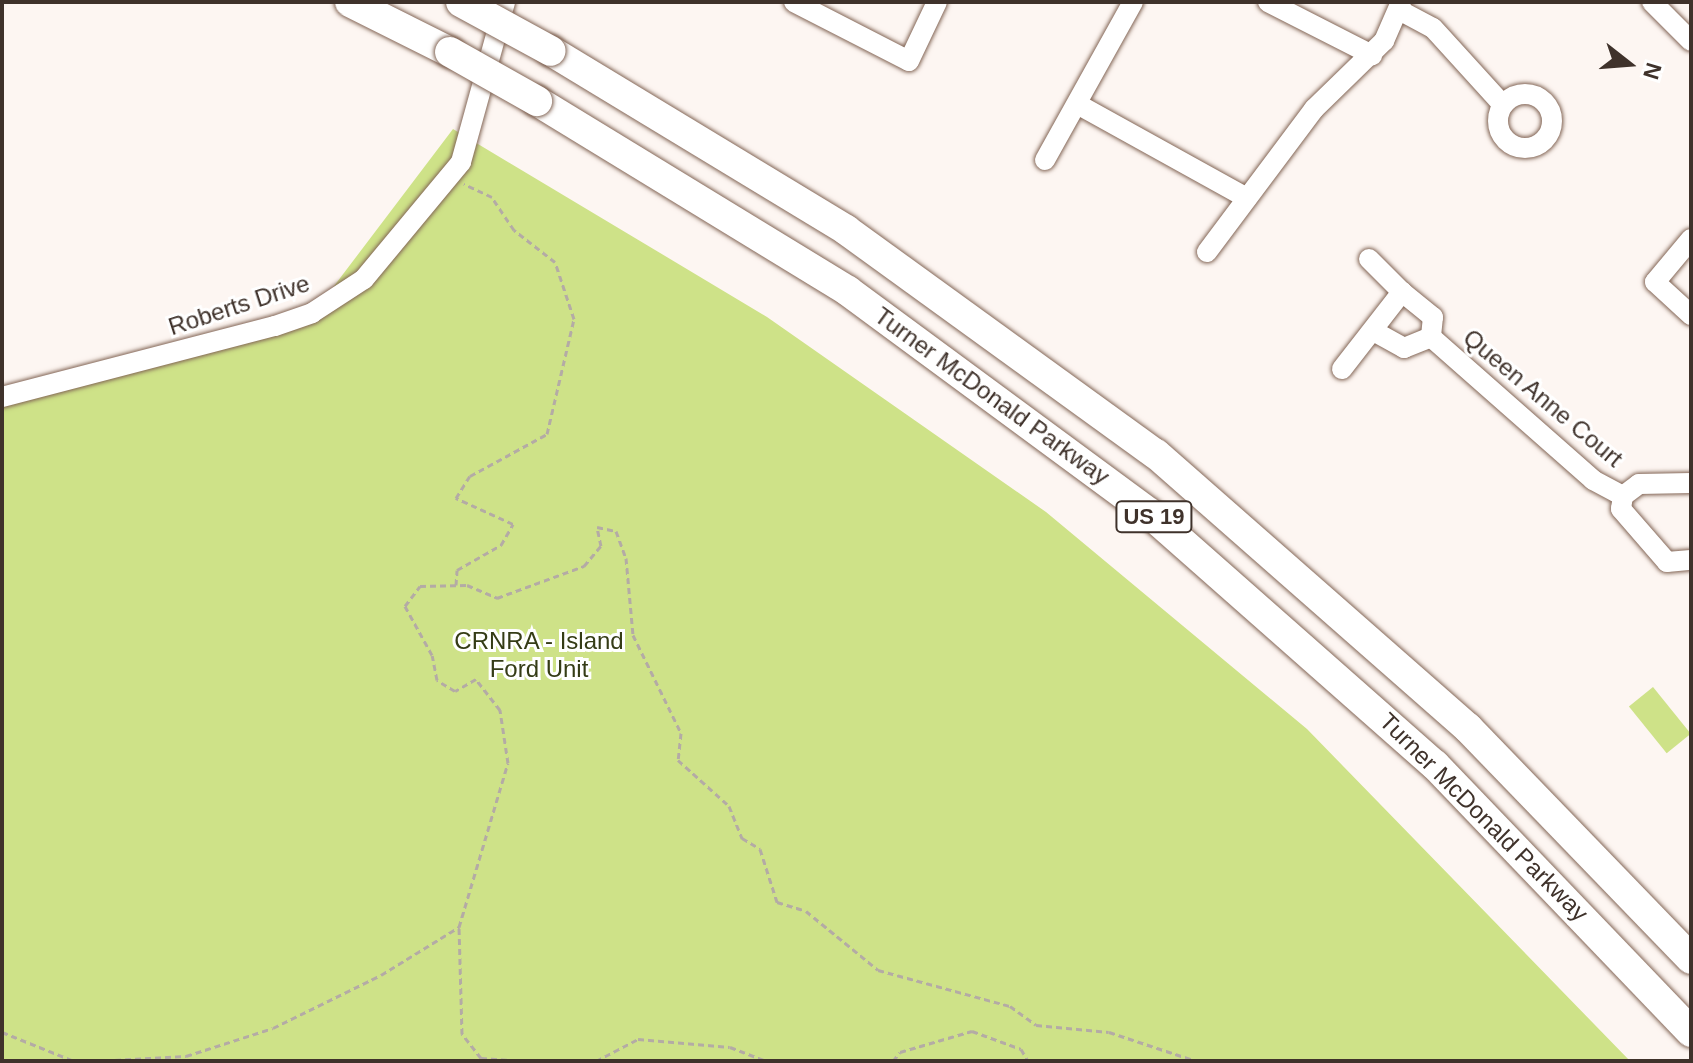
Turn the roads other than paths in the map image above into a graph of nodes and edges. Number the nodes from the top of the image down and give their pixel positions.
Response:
1 (350, 2) edge
2 (461, 2) edge
3 (505, 2) edge
4 (794, 2) edge
5 (937, 2) edge
6 (1133, 2) edge
7 (1268, 2) edge
8 (1652, 2) edge
9 (1400, 6) edge
10 (1691, 41) edge
11 (1372, 55) junction
12 (1079, 105) junction
13 (1503, 105) dead end
14 (1045, 160) dead end
15 (1247, 198) junction
16 (1691, 239) edge
17 (1207, 252) dead end
18 (1369, 259) dead end
19 (1402, 292) junction
20 (1691, 315) edge
21 (1377, 333) junction
22 (1431, 337) junction
23 (1342, 369) dead end
24 (2, 397) edge
25 (1691, 483) edge
26 (1623, 496) junction
27 (1691, 560) edge
28 (1691, 959) edge
29 (1691, 1032) edge

1 - 29 highway, Turner McDonald Parkway / US 19, bridge
2 - 28 highway, Turner McDonald Parkway / US 19, bridge
3 - 24 street, Roberts Drive
4 - 5 street
6 - 12 street
7 - 11 street
8 - 10 street
9 - 11 street
9 - 13 street
11 - 15 street
12 - 14 street
12 - 15 street
15 - 17 street
16 - 20 street
18 - 19 street, Queen Anne Court
19 - 21 street
19 - 22 street, Queen Anne Court
21 - 22 street, Queen Anne Court
21 - 23 street
22 - 26 street, Queen Anne Court
25 - 26 street, Queen Anne Court
26 - 27 street, Queen Anne Court

